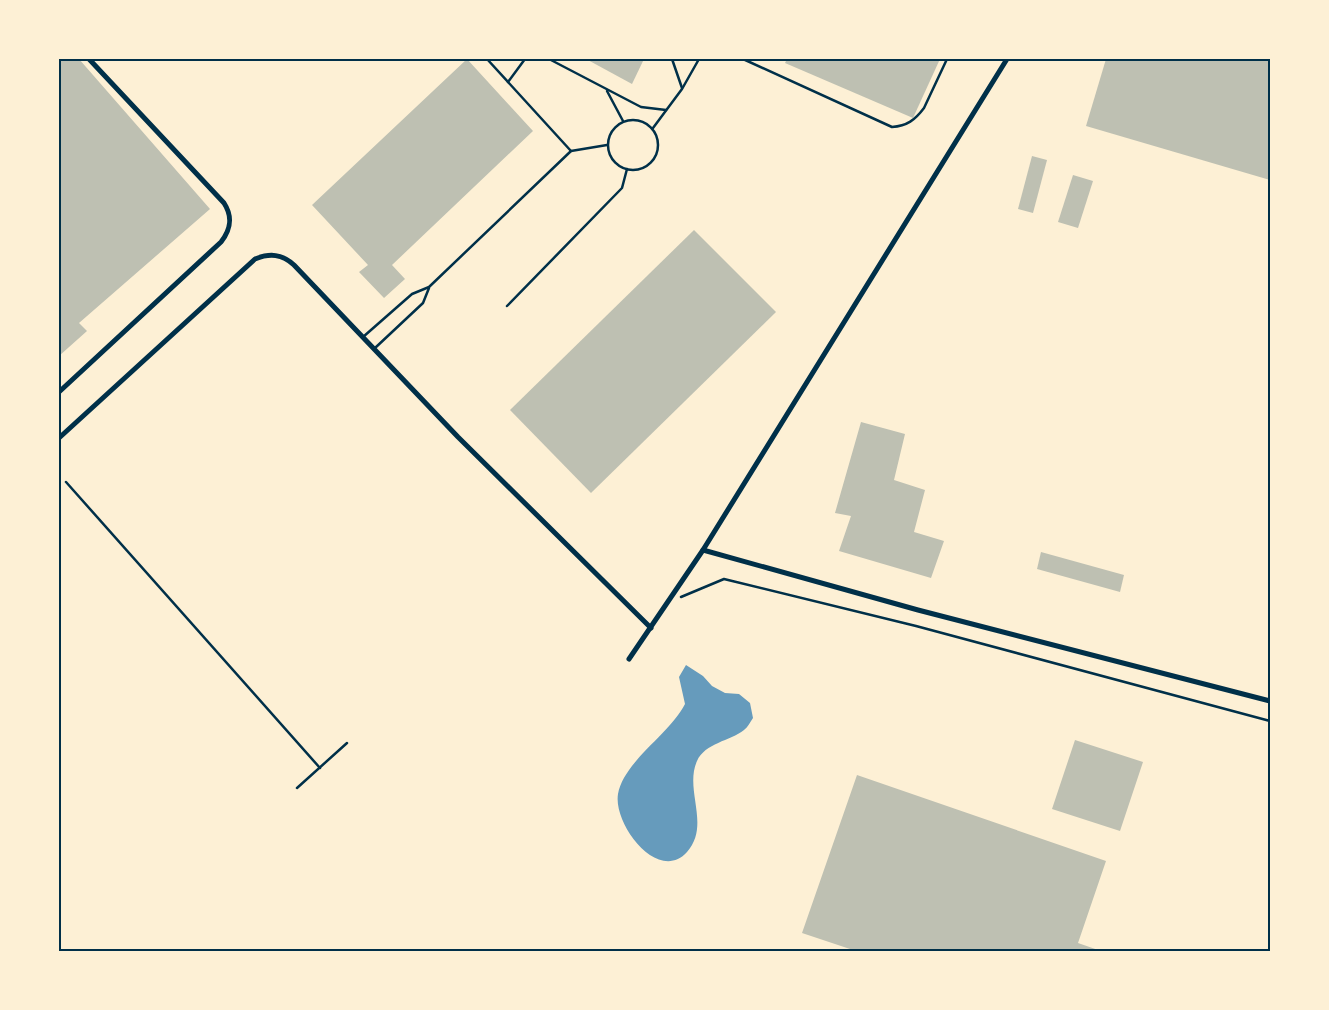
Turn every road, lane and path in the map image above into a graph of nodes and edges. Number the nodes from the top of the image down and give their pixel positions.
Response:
1 (89, 59) edge
2 (487, 59) edge
3 (525, 59) edge
4 (550, 59) edge
5 (672, 59) edge
6 (699, 59) edge
7 (743, 59) edge
8 (947, 59) edge
9 (1007, 59) edge
10 (508, 82) junction
11 (606, 89) junction
12 (682, 89) junction
13 (666, 110) junction
14 (622, 121) junction
15 (653, 128) junction
16 (607, 145) junction
17 (571, 151) junction
18 (628, 169) junction
19 (429, 287) junction
20 (507, 306) dead end
21 (362, 338) junction
22 (374, 349) junction
23 (59, 392) edge
24 (59, 438) edge
25 (66, 482) dead end
26 (703, 550) junction
27 (668, 603) junction
28 (651, 628) junction
29 (629, 660) dead end
30 (1270, 701) edge
31 (1270, 721) edge
32 (347, 743) dead end
33 (320, 768) junction
34 (297, 788) dead end

1 - 23 street
2 - 10 lane
3 - 10 lane
4 - 11 lane
5 - 12 lane
6 - 12 lane
7 - 8 lane
9 - 26 street
10 - 17 lane
11 - 13 lane
11 - 14 lane
12 - 13 lane
13 - 15 lane
14 - 15 lane
14 - 16 lane
15 - 18 lane
16 - 17 lane
16 - 18 lane
17 - 19 lane
18 - 20 lane
19 - 21 lane
19 - 22 lane
21 - 22 street
21 - 24 street
22 - 28 street
25 - 33 lane
26 - 27 street
26 - 30 street
27 - 28 street
27 - 31 path
28 - 29 street
32 - 33 lane
33 - 34 lane

